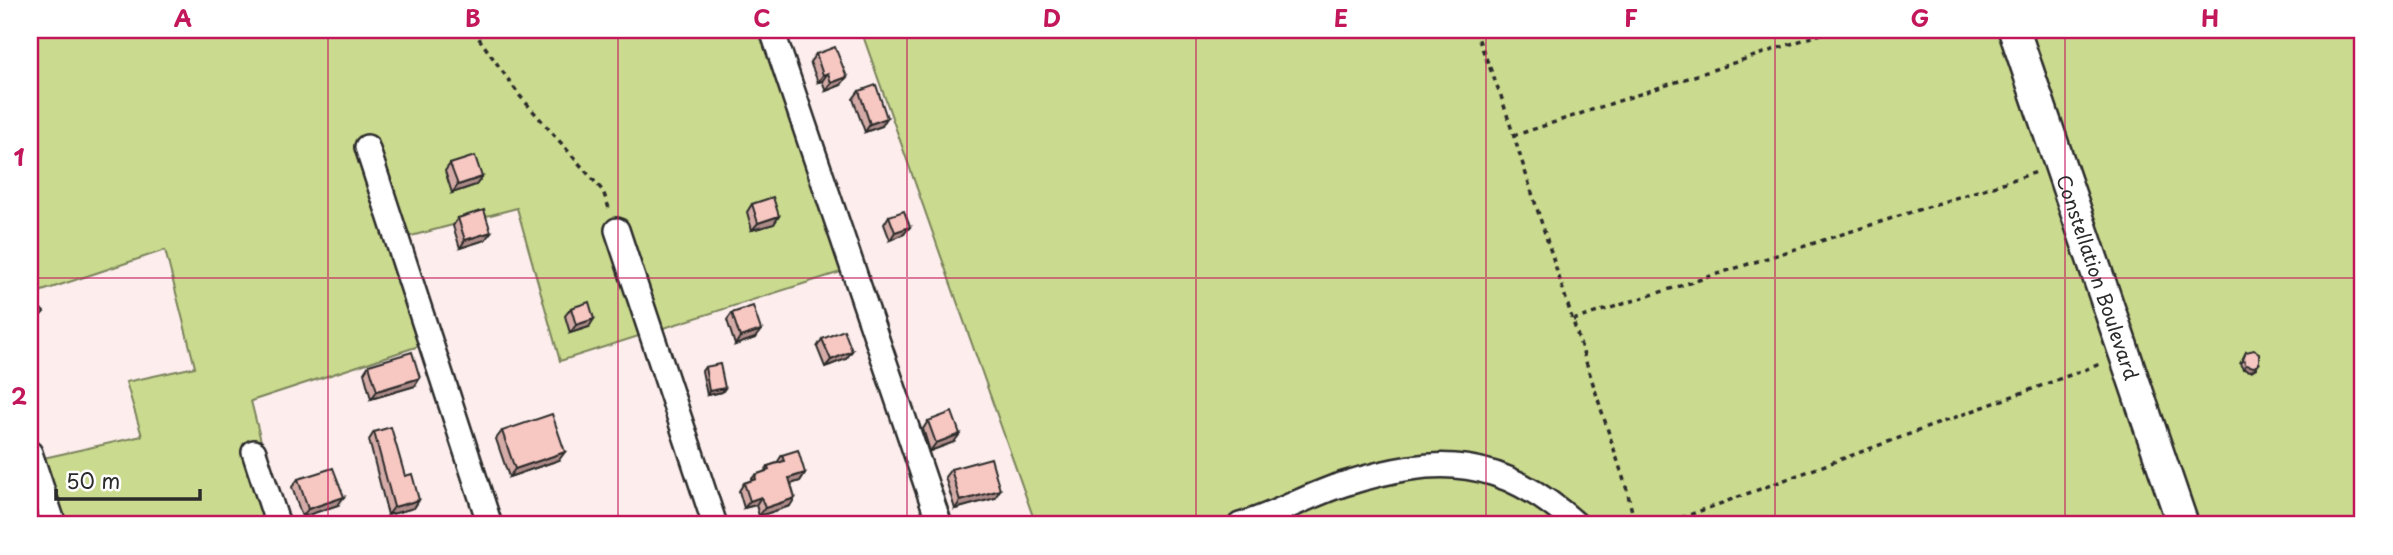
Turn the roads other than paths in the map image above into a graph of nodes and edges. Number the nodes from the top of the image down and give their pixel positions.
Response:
1 (772, 30) edge
2 (2014, 30) edge
3 (367, 147) dead end
4 (617, 230) road end
5 (254, 452) dead end
6 (30, 453) edge
7 (54, 525) edge
8 (278, 525) edge
9 (490, 525) edge
10 (715, 525) edge
11 (940, 525) edge
12 (1240, 525) edge
13 (1577, 525) edge
14 (2183, 525) edge

1 - 11 street
2 - 14 street, Constellation Boulevard
3 - 9 street
4 - 10 street
5 - 8 street
6 - 7 street
12 - 13 street

